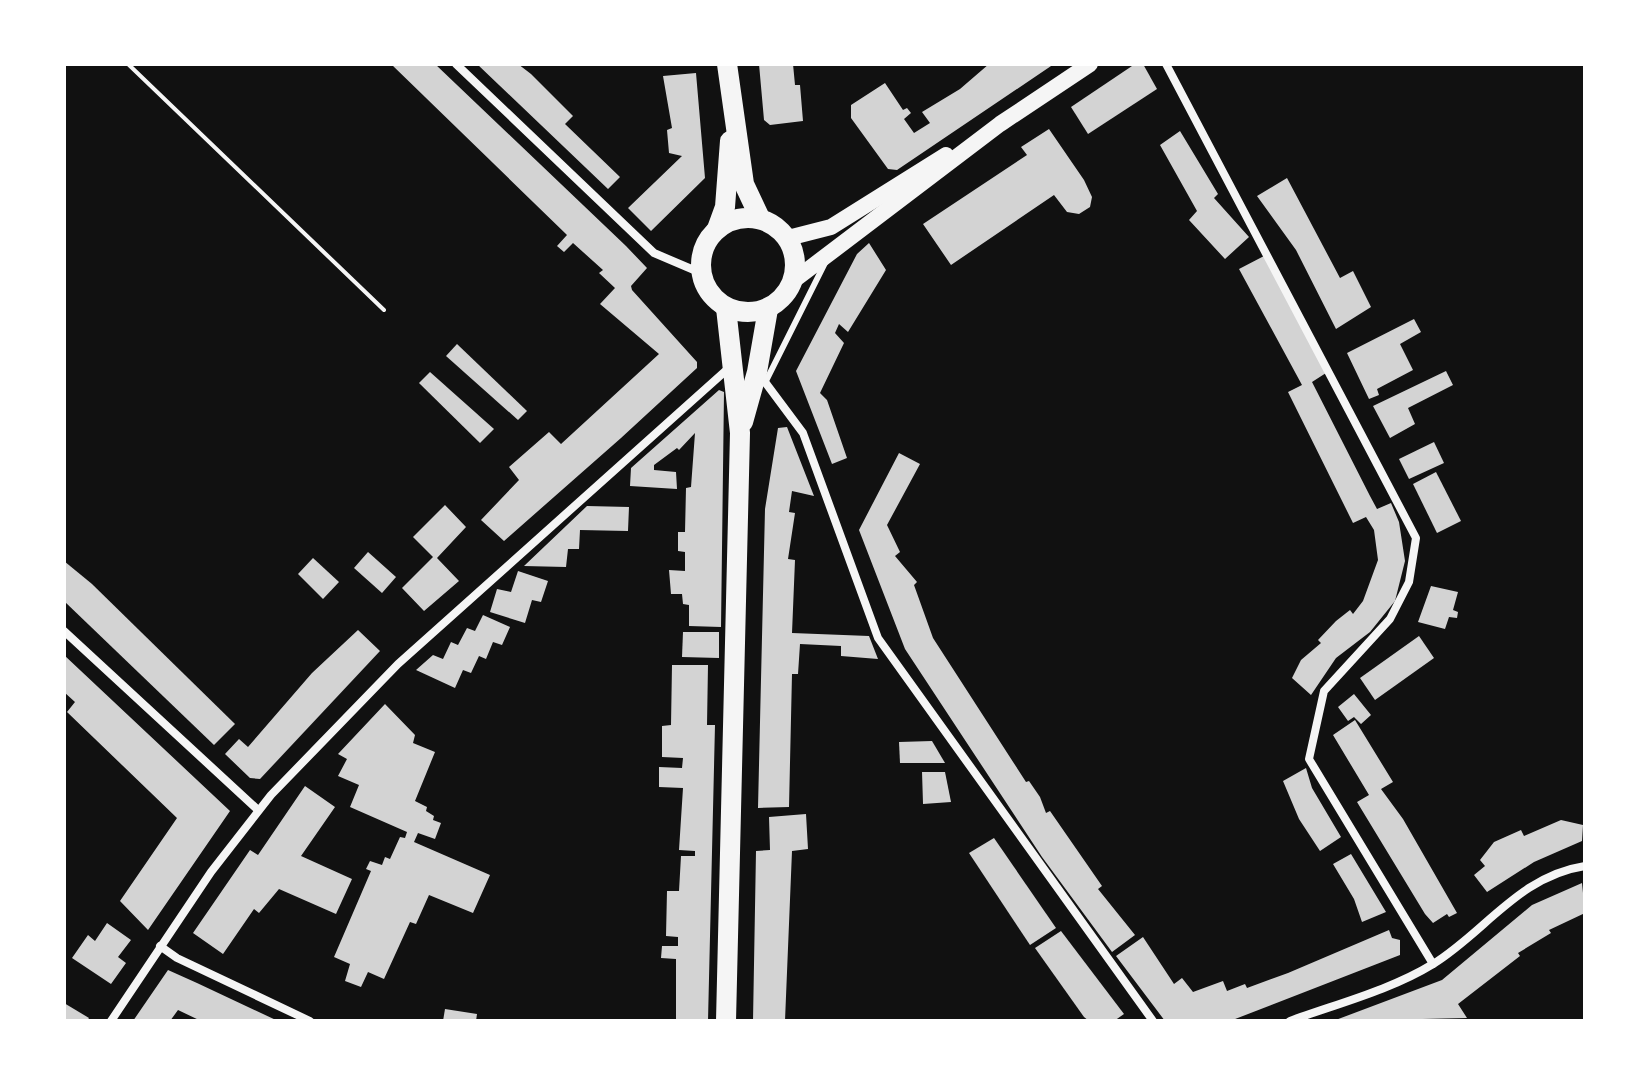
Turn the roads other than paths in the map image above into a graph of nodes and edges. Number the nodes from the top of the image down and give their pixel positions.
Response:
1 (456, 64) edge
2 (727, 64) edge
3 (1090, 64) edge
4 (1166, 64) edge
5 (732, 101) junction
6 (1000, 124) junction
7 (760, 218) junction
8 (717, 229) junction
9 (788, 238) junction
10 (825, 256) junction
11 (701, 273) junction
12 (793, 281) junction
13 (726, 308) junction
14 (768, 309) junction
15 (733, 364) junction
16 (762, 377) junction
17 (740, 433) junction
18 (64, 631) edge
19 (258, 810) junction
20 (1585, 866) edge
21 (160, 946) junction
22 (1433, 964) junction
23 (111, 1021) edge
24 (310, 1021) edge
25 (726, 1021) edge
26 (1153, 1021) edge
27 (1290, 1021) edge

1 - 11 street
2 - 5 main road
3 - 6 main road
4 - 22 street
5 - 7 main road
5 - 8 main road
6 - 9 main road
6 - 10 main road
7 - 8 main road
7 - 9 main road
8 - 11 main road
9 - 12 main road
10 - 12 main road
10 - 16 lane
11 - 13 main road
12 - 14 main road
13 - 14 main road
13 - 15 main road
14 - 16 main road
15 - 17 main road
15 - 19 street
16 - 17 main road
16 - 26 street
17 - 25 main road
18 - 19 street
19 - 21 street
20 - 22 street
21 - 23 street
21 - 24 street
22 - 27 street

